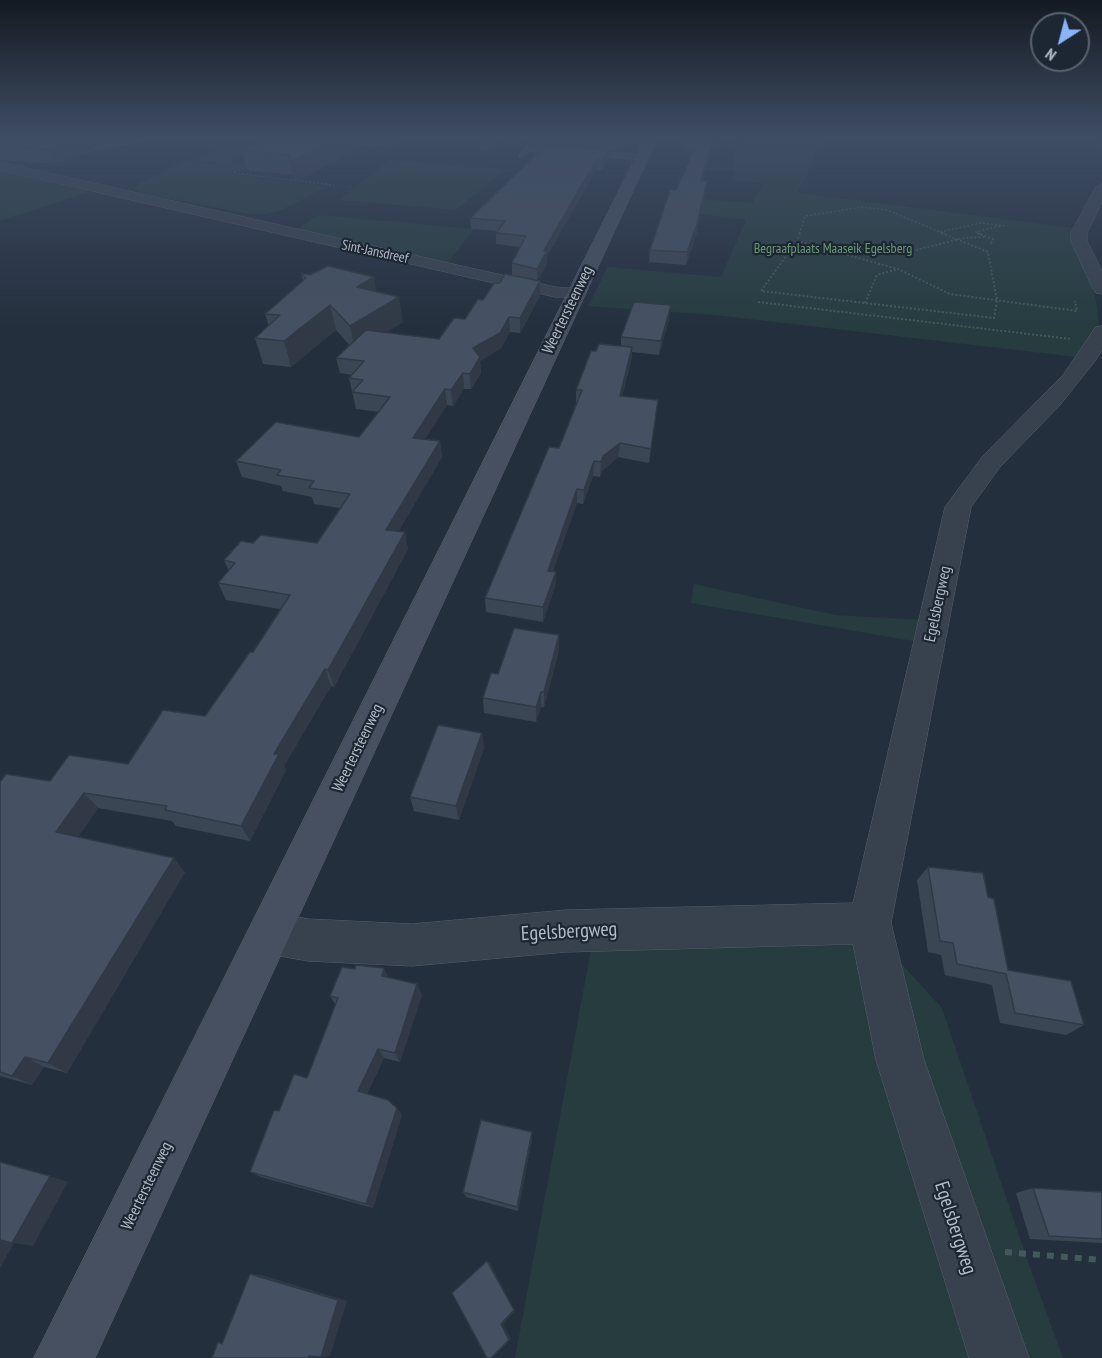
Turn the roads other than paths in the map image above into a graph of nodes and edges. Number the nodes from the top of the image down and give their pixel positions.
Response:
1 (160, 202) edge
2 (620, 202) edge
3 (1095, 202) edge
4 (1102, 289) edge
5 (576, 293) junction
6 (1099, 337) edge
7 (870, 923) junction
8 (269, 933) junction
9 (64, 1358) edge
10 (999, 1358) edge

1 - 5 street, Sint-Jansdreef
2 - 5 main road, Weertersteenweg
3 - 4 street
5 - 8 main road, Weertersteenweg
6 - 7 street, Egelsbergweg
7 - 8 street, Egelsbergweg
7 - 10 street, Egelsbergweg
8 - 9 main road, Weertersteenweg

